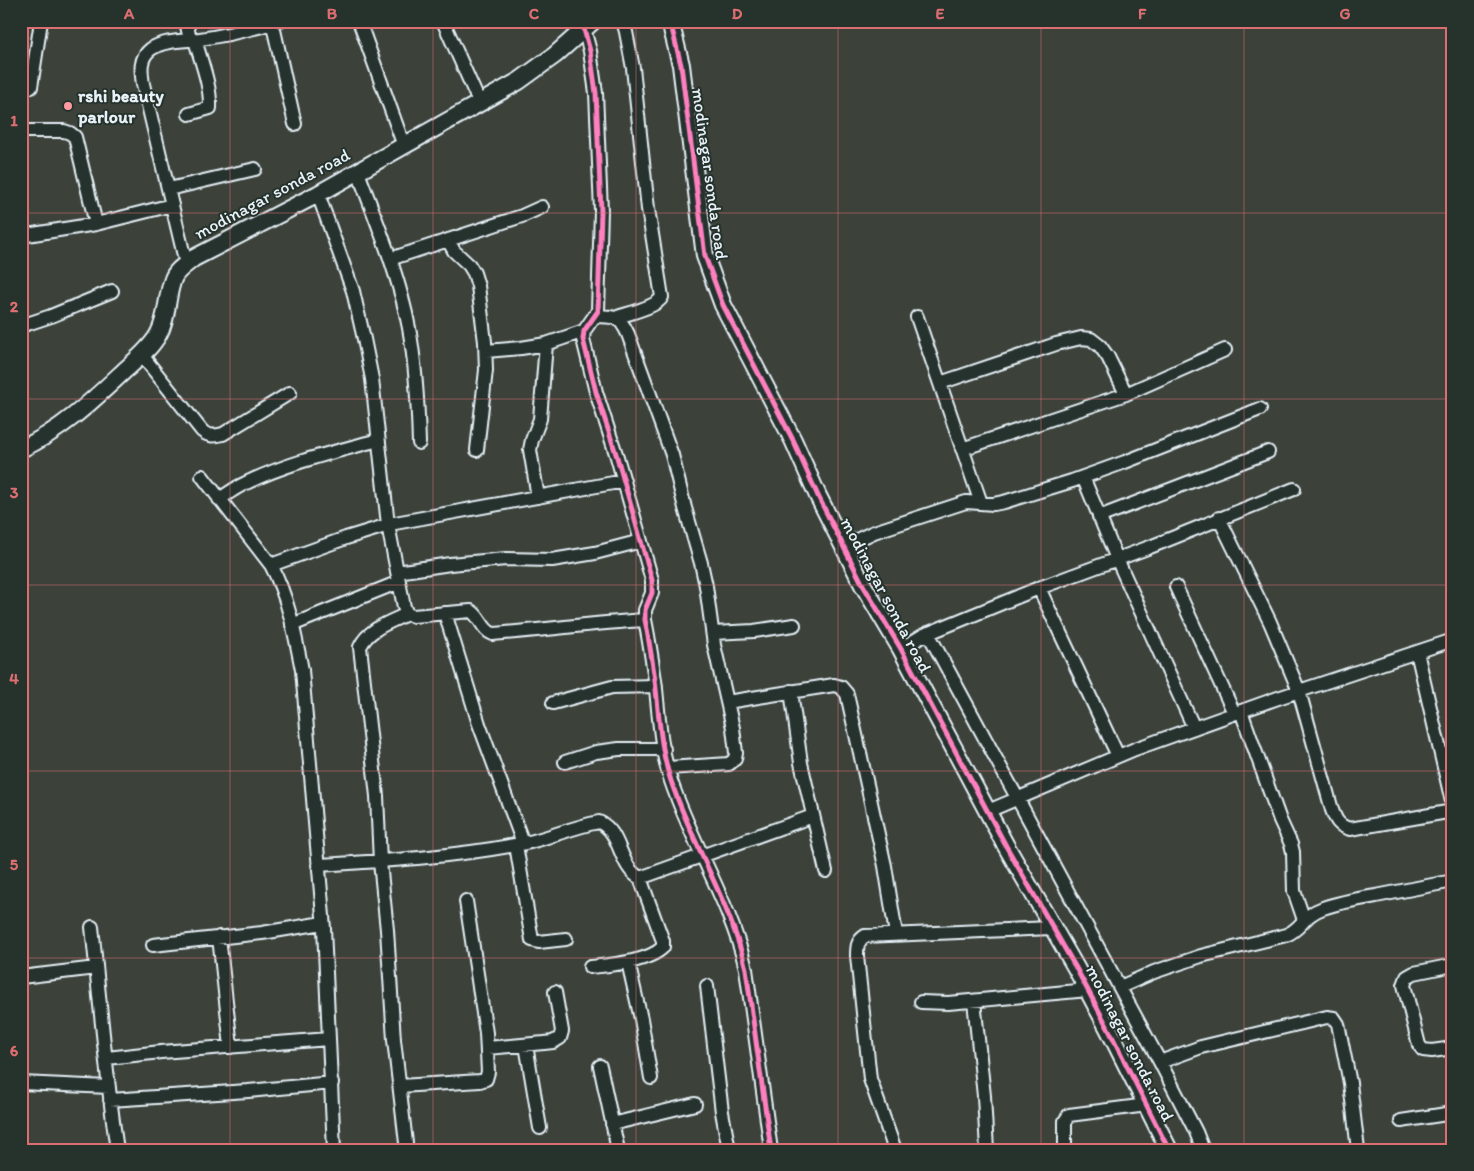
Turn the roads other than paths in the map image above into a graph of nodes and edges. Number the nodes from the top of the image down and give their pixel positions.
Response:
1 (41, 21) edge
2 (186, 21) edge
3 (359, 21) edge
4 (443, 21) edge
5 (623, 21) edge
6 (670, 21) edge
7 (274, 22) edge
8 (588, 25) edge
9 (193, 40) junction
10 (31, 87) dead end
11 (480, 104) junction
12 (190, 114) dead end
13 (295, 124) dead end
14 (21, 131) edge
15 (404, 146) junction
16 (255, 169) dead end
17 (358, 172) junction
18 (169, 189) junction
19 (318, 194) junction
20 (172, 205) junction
21 (542, 207) dead end
22 (96, 224) junction
23 (21, 236) edge
24 (448, 240) junction
25 (390, 259) junction
26 (186, 264) junction
27 (112, 291) dead end
28 (596, 316) junction
29 (618, 317) junction
30 (917, 317) dead end
31 (21, 326) edge
32 (584, 331) junction
33 (546, 344) junction
34 (1225, 350) dead end
35 (486, 351) junction
36 (141, 354) junction
37 (940, 383) junction
38 (290, 393) dead end
39 (1126, 394) junction
40 (1260, 409) dead end
41 (378, 440) junction
42 (419, 443) dead end
43 (21, 449) edge
44 (962, 449) junction
45 (477, 450) dead end
46 (1268, 452) dead end
47 (202, 476) dead end
48 (1083, 477) junction
49 (624, 481) junction
50 (1294, 489) dead end
51 (538, 498) junction
52 (219, 499) junction
53 (981, 502) junction
54 (1099, 517) junction
55 (1219, 518) junction
56 (388, 525) junction
57 (641, 541) junction
58 (849, 543) junction
59 (1117, 559) junction
60 (271, 565) junction
61 (398, 577) junction
62 (1176, 587) dead end
63 (1039, 588) junction
64 (445, 613) junction
65 (407, 614) junction
66 (645, 620) junction
67 (794, 624) dead end
68 (292, 625) junction
69 (713, 633) junction
70 (926, 634) junction
71 (1453, 640) edge
72 (903, 647) junction
73 (1418, 652) junction
74 (656, 686) junction
75 (1299, 691) junction
76 (791, 692) junction
77 (727, 702) junction
78 (553, 703) dead end
79 (1238, 712) junction
80 (1194, 728) junction
81 (664, 749) junction
82 (1118, 756) junction
83 (565, 762) dead end
84 (668, 768) junction
85 (1003, 804) junction
86 (1453, 806) edge
87 (1453, 811) edge
88 (813, 816) junction
89 (520, 844) junction
90 (704, 856) junction
91 (380, 862) junction
92 (318, 865) junction
93 (826, 871) dead end
94 (640, 878) junction
95 (1453, 881) edge
96 (466, 901) dead end
97 (1304, 920) junction
98 (323, 923) junction
99 (92, 927) dead end
100 (1052, 928) junction
101 (896, 934) junction
102 (219, 937) junction
103 (566, 939) dead end
104 (153, 945) dead end
105 (628, 962) junction
106 (1453, 966) edge
107 (590, 967) dead end
108 (96, 968) junction
109 (21, 977) edge
110 (707, 986) dead end
111 (1120, 988) junction
112 (1088, 990) junction
113 (555, 992) dead end
114 (974, 1001) junction
115 (921, 1002) dead end
116 (329, 1039) junction
117 (526, 1045) junction
118 (231, 1047) junction
119 (487, 1048) junction
120 (1453, 1048) edge
121 (107, 1058) junction
122 (1160, 1062) junction
123 (600, 1066) dead end
124 (652, 1078) dead end
125 (21, 1083) edge
126 (332, 1083) junction
127 (400, 1086) junction
128 (110, 1093) junction
129 (695, 1104) dead end
130 (1147, 1105) junction
131 (1453, 1113) edge
132 (1401, 1121) dead end
133 (612, 1124) junction
134 (540, 1128) dead end
135 (406, 1143) dead end
136 (117, 1150) edge
137 (334, 1150) edge
138 (618, 1150) edge
139 (729, 1150) edge
140 (771, 1150) edge
141 (896, 1150) edge
142 (987, 1150) edge
143 (1065, 1150) edge
144 (1168, 1150) edge
145 (1203, 1150) edge
146 (1358, 1150) edge

1 - 10 street
2 - 9 street
3 - 15 street
4 - 11 street
5 - 29 street
6 - 58 street, modinagar sonda road
7 - 9 street
7 - 13 street
8 - 11 street, modinagar sonda road
8 - 28 street
9 - 12 street
9 - 18 street
11 - 15 street, modinagar sonda road
14 - 22 street
15 - 17 street, modinagar sonda road
16 - 18 street
17 - 19 street, modinagar sonda road
17 - 25 street
18 - 20 street
19 - 26 street, modinagar sonda road
19 - 41 street
20 - 22 street
20 - 26 street
21 - 24 street
22 - 23 street
24 - 25 street
24 - 35 street
25 - 42 street
26 - 36 street, modinagar sonda road
27 - 31 street
28 - 29 street
28 - 32 street
29 - 69 street
30 - 37 street
32 - 33 street
32 - 49 street
33 - 35 street
33 - 51 street
34 - 39 street
35 - 45 street
36 - 38 street
36 - 43 street, modinagar sonda road
37 - 39 street
37 - 44 street
39 - 44 street
40 - 48 street
41 - 52 street
41 - 56 street
44 - 53 street
46 - 54 street
47 - 52 street
48 - 53 street
48 - 54 street
49 - 51 street
49 - 57 street
50 - 55 street
51 - 56 street
52 - 60 street
53 - 58 street
54 - 59 street
55 - 59 street
55 - 75 street
56 - 60 street
56 - 61 street
57 - 61 street
57 - 66 street
58 - 72 street, modinagar sonda road
59 - 63 street
59 - 80 street
60 - 68 street
61 - 65 street
61 - 68 street
62 - 79 street
63 - 70 street
63 - 82 street
64 - 65 street
64 - 66 street
64 - 89 street
65 - 91 street
66 - 74 street
67 - 69 street
68 - 92 street
69 - 77 street
70 - 72 street
70 - 85 street
71 - 73 street
72 - 85 street, modinagar sonda road
73 - 75 street
73 - 86 street
74 - 78 street
74 - 81 street
75 - 79 street
75 - 87 street
76 - 77 street
76 - 88 street
76 - 101 street
77 - 84 street
79 - 80 street
79 - 97 street
80 - 82 street
81 - 83 street
81 - 84 street
82 - 85 street
84 - 90 street
85 - 100 street, modinagar sonda road
85 - 111 street
88 - 90 street
88 - 93 street
89 - 91 street
89 - 94 street
89 - 103 street
90 - 94 street
90 - 140 street
91 - 92 street
91 - 127 street
92 - 98 street
94 - 105 street
95 - 97 street
96 - 119 street
97 - 111 street
98 - 102 street
98 - 116 street
99 - 108 street
100 - 101 street
100 - 112 street, modinagar sonda road
101 - 141 street
102 - 104 street
102 - 118 street
105 - 107 street
105 - 124 street
106 - 120 street
108 - 109 street
108 - 121 street
110 - 139 street
111 - 122 street
112 - 114 street
112 - 130 street, modinagar sonda road
113 - 117 street
114 - 115 street
114 - 142 street
116 - 118 street
116 - 126 street
117 - 119 street
117 - 134 street
118 - 121 street
119 - 127 street
121 - 128 street
122 - 145 street
122 - 146 street
123 - 133 street
125 - 128 street
126 - 128 street
126 - 137 street
127 - 135 street
128 - 136 street
129 - 133 street
130 - 143 street
130 - 144 street, modinagar sonda road
131 - 132 street
133 - 138 street

